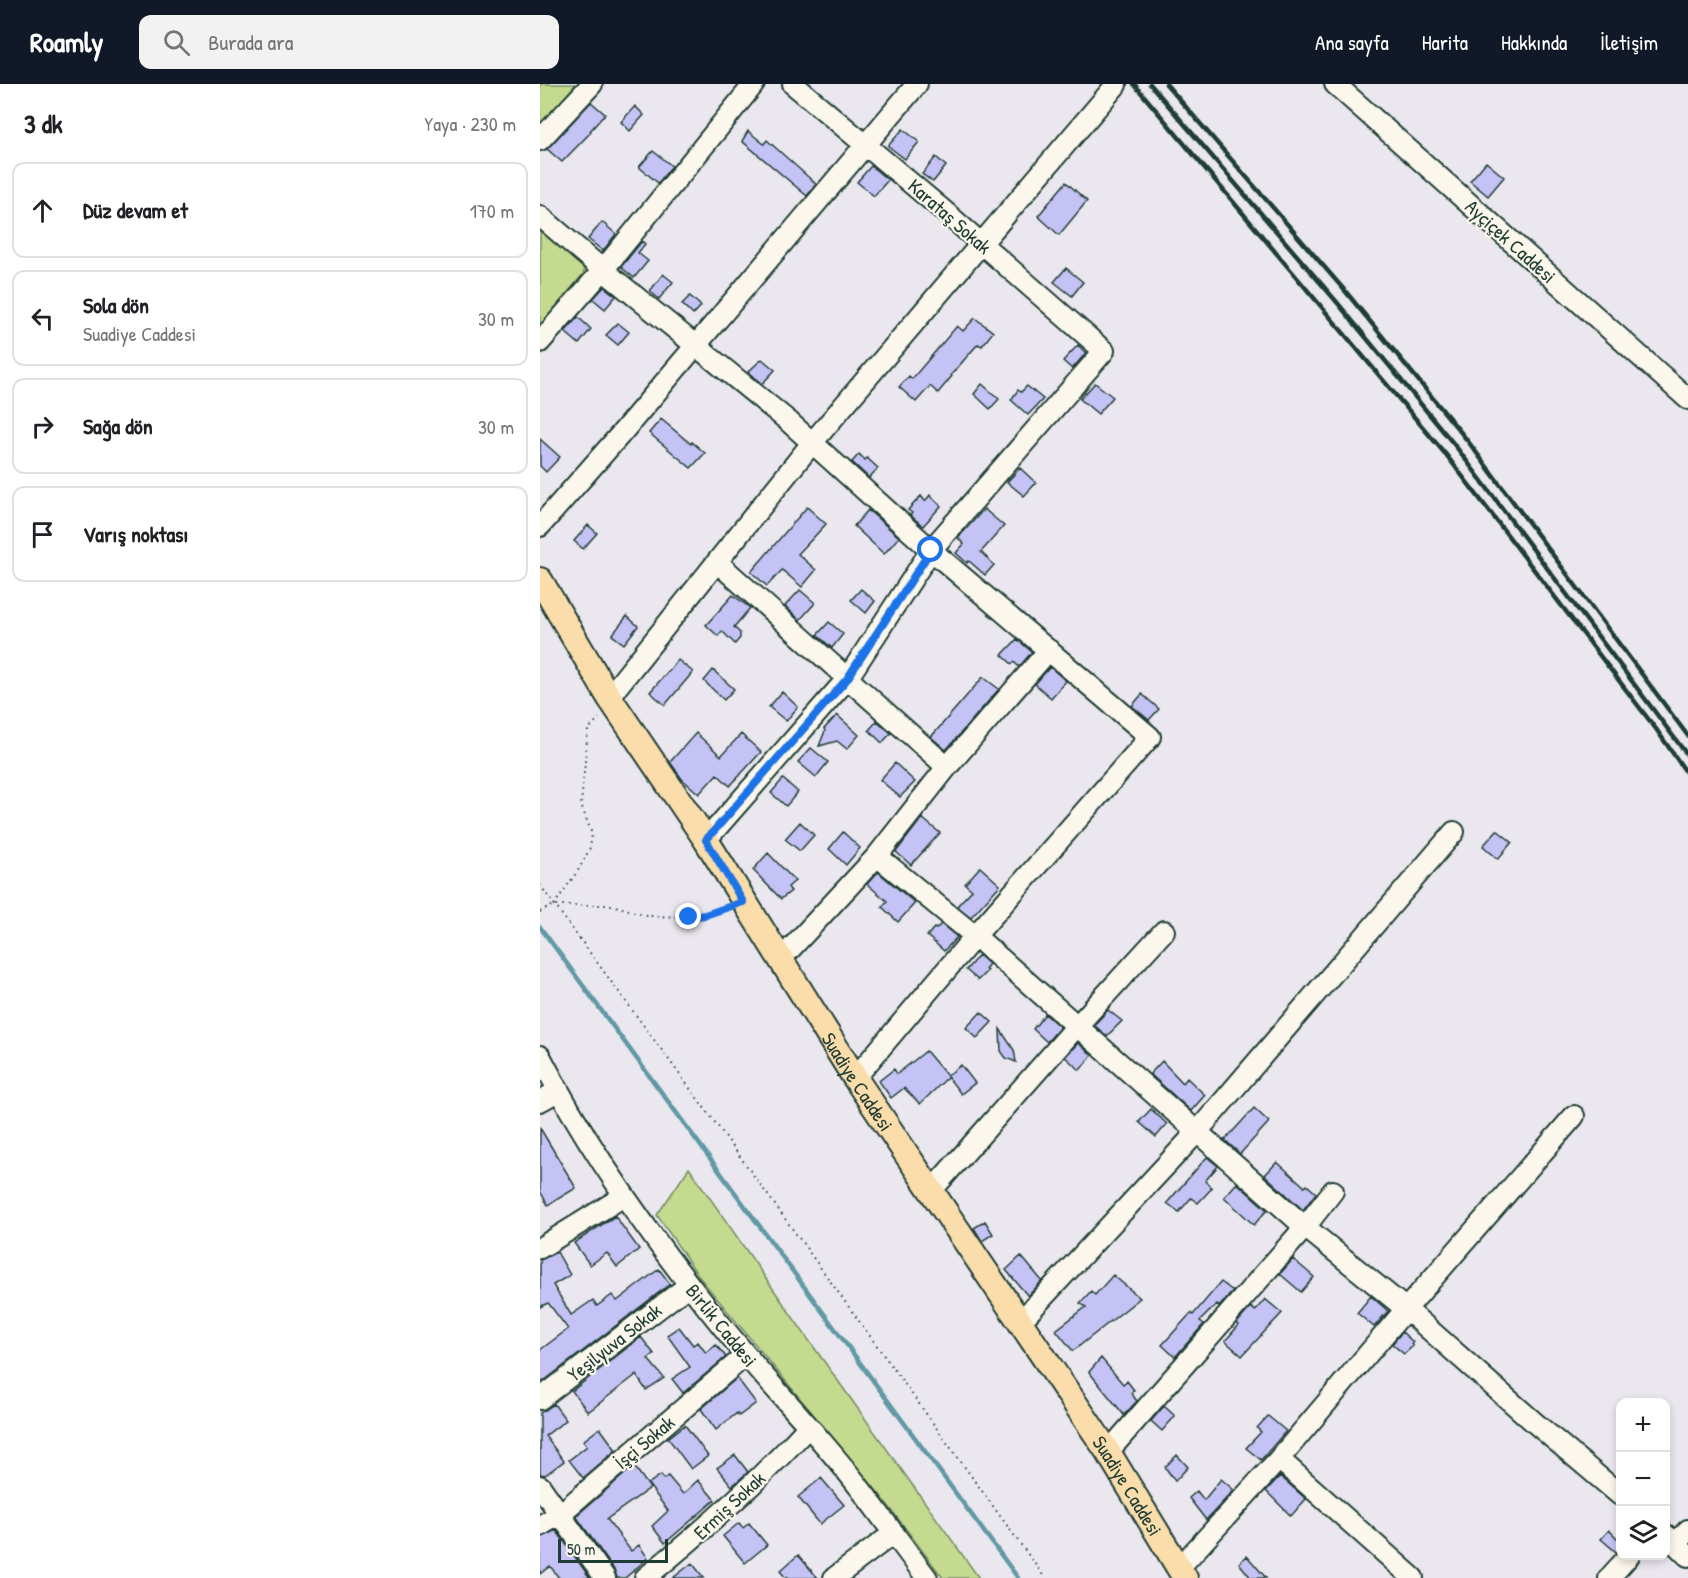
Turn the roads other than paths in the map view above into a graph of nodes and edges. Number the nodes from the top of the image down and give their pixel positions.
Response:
1 (592, 84) edge
2 (754, 84) edge
3 (793, 84) edge
4 (917, 84) edge
5 (1116, 85) edge
6 (1343, 87) edge
7 (540, 140) edge
8 (866, 145) junction
9 (540, 216) edge
10 (981, 243) junction
11 (603, 270) junction
12 (540, 342) edge
13 (697, 345) junction
14 (1688, 399) edge
15 (812, 443) junction
16 (540, 526) edge
17 (931, 550) junction
18 (717, 563) junction
19 (540, 580) edge
20 (1049, 650) junction
21 (847, 679) junction
22 (609, 697) junction
23 (947, 767) junction
24 (1454, 832) dead end
25 (706, 840) junction
26 (877, 856) junction
27 (1164, 931) dead end
28 (975, 936) junction
29 (781, 959) junction
30 (1077, 1026) junction
31 (540, 1056) edge
32 (855, 1077) junction
33 (558, 1091) junction
34 (540, 1101) edge
35 (1574, 1116) dead end
36 (1197, 1132) junction
37 (932, 1190) junction
38 (1333, 1191) dead end
39 (624, 1196) junction
40 (1305, 1227) junction
41 (540, 1248) edge
42 (689, 1285) junction
43 (1406, 1309) junction
44 (1020, 1322) junction
45 (746, 1355) junction
46 (540, 1399) edge
47 (808, 1427) junction
48 (1108, 1452) junction
49 (1279, 1459) junction
50 (540, 1486) edge
51 (1616, 1492) edge
52 (560, 1514) junction
53 (540, 1526) edge
54 (894, 1533) junction
55 (1625, 1560) edge
56 (1182, 1573) edge
57 (605, 1578) edge
58 (645, 1578) edge
59 (834, 1578) edge
60 (927, 1578) edge
61 (1413, 1578) edge
62 (1609, 1578) edge

1 - 7 street
2 - 11 street
3 - 8 street, Karataş Sokak
4 - 8 street
5 - 10 street
6 - 14 street, Ayçiçek Caddesi
8 - 10 street, Karataş Sokak
8 - 13 street
9 - 11 street
10 - 15 street
10 - 17 street, Karataş Sokak
11 - 12 street
11 - 13 street
13 - 15 street
13 - 16 street
15 - 17 street
15 - 18 street
17 - 20 street
17 - 21 street
18 - 21 street
18 - 22 street
19 - 22 main road, Suadiye Caddesi
20 - 23 street
20 - 28 street
21 - 23 street
21 - 25 street
22 - 25 main road, Suadiye Caddesi
23 - 26 street
24 - 36 street
25 - 29 main road, Suadiye Caddesi
26 - 28 street
26 - 29 street
27 - 30 street
28 - 30 street
28 - 32 street
29 - 32 main road, Suadiye Caddesi
30 - 36 street
30 - 37 street
31 - 33 street, Birlik Caddesi
32 - 37 main road, Suadiye Caddesi
33 - 34 street
33 - 39 street, Birlik Caddesi
35 - 43 street
36 - 40 street
36 - 44 street
37 - 44 main road, Suadiye Caddesi
38 - 40 street
39 - 41 street
39 - 42 street, Birlik Caddesi
40 - 43 street
40 - 48 street
42 - 45 street, Birlik Caddesi
42 - 46 street, Yeşilyuva Sokak
43 - 49 street
43 - 51 street
44 - 48 main road, Suadiye Caddesi
45 - 47 street, Birlik Caddesi
45 - 52 street, İşçi Sokak
47 - 54 street, Birlik Caddesi
47 - 58 street, Ermiş Sokak
48 - 56 main road, Suadiye Caddesi
49 - 56 street
49 - 61 street
50 - 52 street
52 - 53 street, İşçi Sokak
52 - 57 street
54 - 59 street
54 - 60 street, Birlik Caddesi
55 - 62 street

